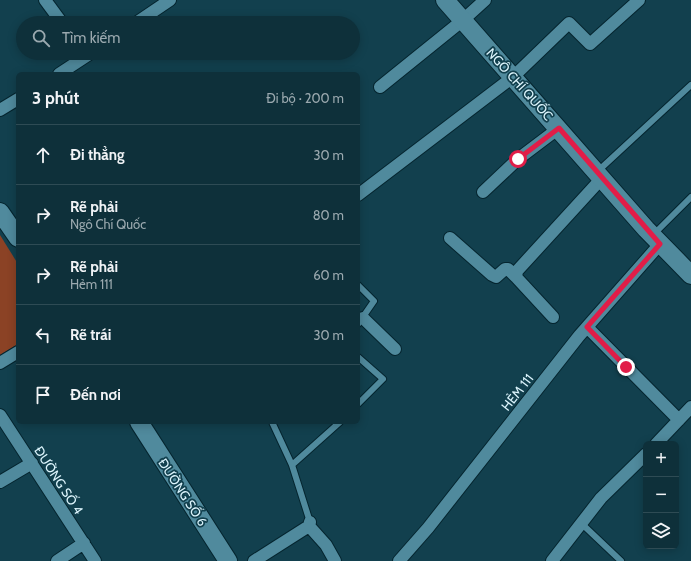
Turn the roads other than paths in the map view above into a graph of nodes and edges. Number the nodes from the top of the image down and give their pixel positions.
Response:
1 (45, 0) edge
2 (170, 0) edge
3 (445, 0) edge
4 (485, 0) edge
5 (639, 0) edge
6 (57, 16) edge
7 (146, 16) edge
8 (463, 20) junction
9 (78, 60) edge
10 (62, 72) edge
11 (513, 77) junction
12 (691, 85) edge
13 (380, 87) dead end
14 (16, 100) edge
15 (0, 110) edge
16 (559, 128) junction
17 (600, 175) junction
18 (483, 192) dead end
19 (360, 193) edge
20 (691, 197) edge
21 (0, 212) edge
22 (16, 235) edge
23 (450, 238) dead end
24 (656, 240) junction
25 (691, 275) edge
26 (516, 277) junction
27 (360, 287) edge
28 (553, 317) dead end
29 (361, 321) edge
30 (587, 327) junction
31 (395, 349) dead end
32 (16, 353) edge
33 (360, 359) edge
34 (0, 363) edge
35 (360, 402) edge
36 (691, 407) edge
37 (0, 414) edge
38 (679, 420) junction
39 (140, 424) edge
40 (273, 424) edge
41 (338, 424) edge
42 (659, 441) edge
43 (643, 457) edge
44 (32, 463) junction
45 (292, 465) junction
46 (0, 482) edge
47 (309, 524) junction
48 (582, 524) junction
49 (84, 543) junction
50 (57, 561) edge
51 (95, 561) edge
52 (228, 561) edge
53 (254, 561) edge
54 (335, 561) edge
55 (399, 561) edge
56 (552, 561) edge
57 (621, 561) edge

1 - 6 street
2 - 7 street
3 - 8 main road, NGÔ CHÍ QUỐC
4 - 8 street
5 - 11 street
8 - 11 main road, NGÔ CHÍ QUỐC
8 - 13 street
9 - 10 street
11 - 16 main road, NGÔ CHÍ QUỐC
11 - 19 street
12 - 17 lane
14 - 15 street
16 - 17 main road, NGÔ CHÍ QUỐC
16 - 18 street
17 - 24 main road, NGÔ CHÍ QUỐC
17 - 26 street
20 - 24 lane
21 - 22 main road
23 - 26 street
24 - 25 main road, NGÔ CHÍ QUỐC
24 - 30 street, HẺM 111
26 - 28 street
27 - 29 lane
29 - 31 street
30 - 38 street
30 - 55 street, HẺM 111
32 - 34 street
33 - 35 lane
36 - 38 street
37 - 44 street, ĐƯỜNG SỐ 4
38 - 42 street
39 - 52 main road, ĐƯỜNG SỐ 6
40 - 45 lane
41 - 45 lane
43 - 48 street
44 - 46 street
44 - 49 street, ĐƯỜNG SỐ 4
45 - 47 lane
47 - 53 street
47 - 54 street
48 - 56 street
48 - 57 lane
49 - 50 street
49 - 51 street, ĐƯỜNG SỐ 4

